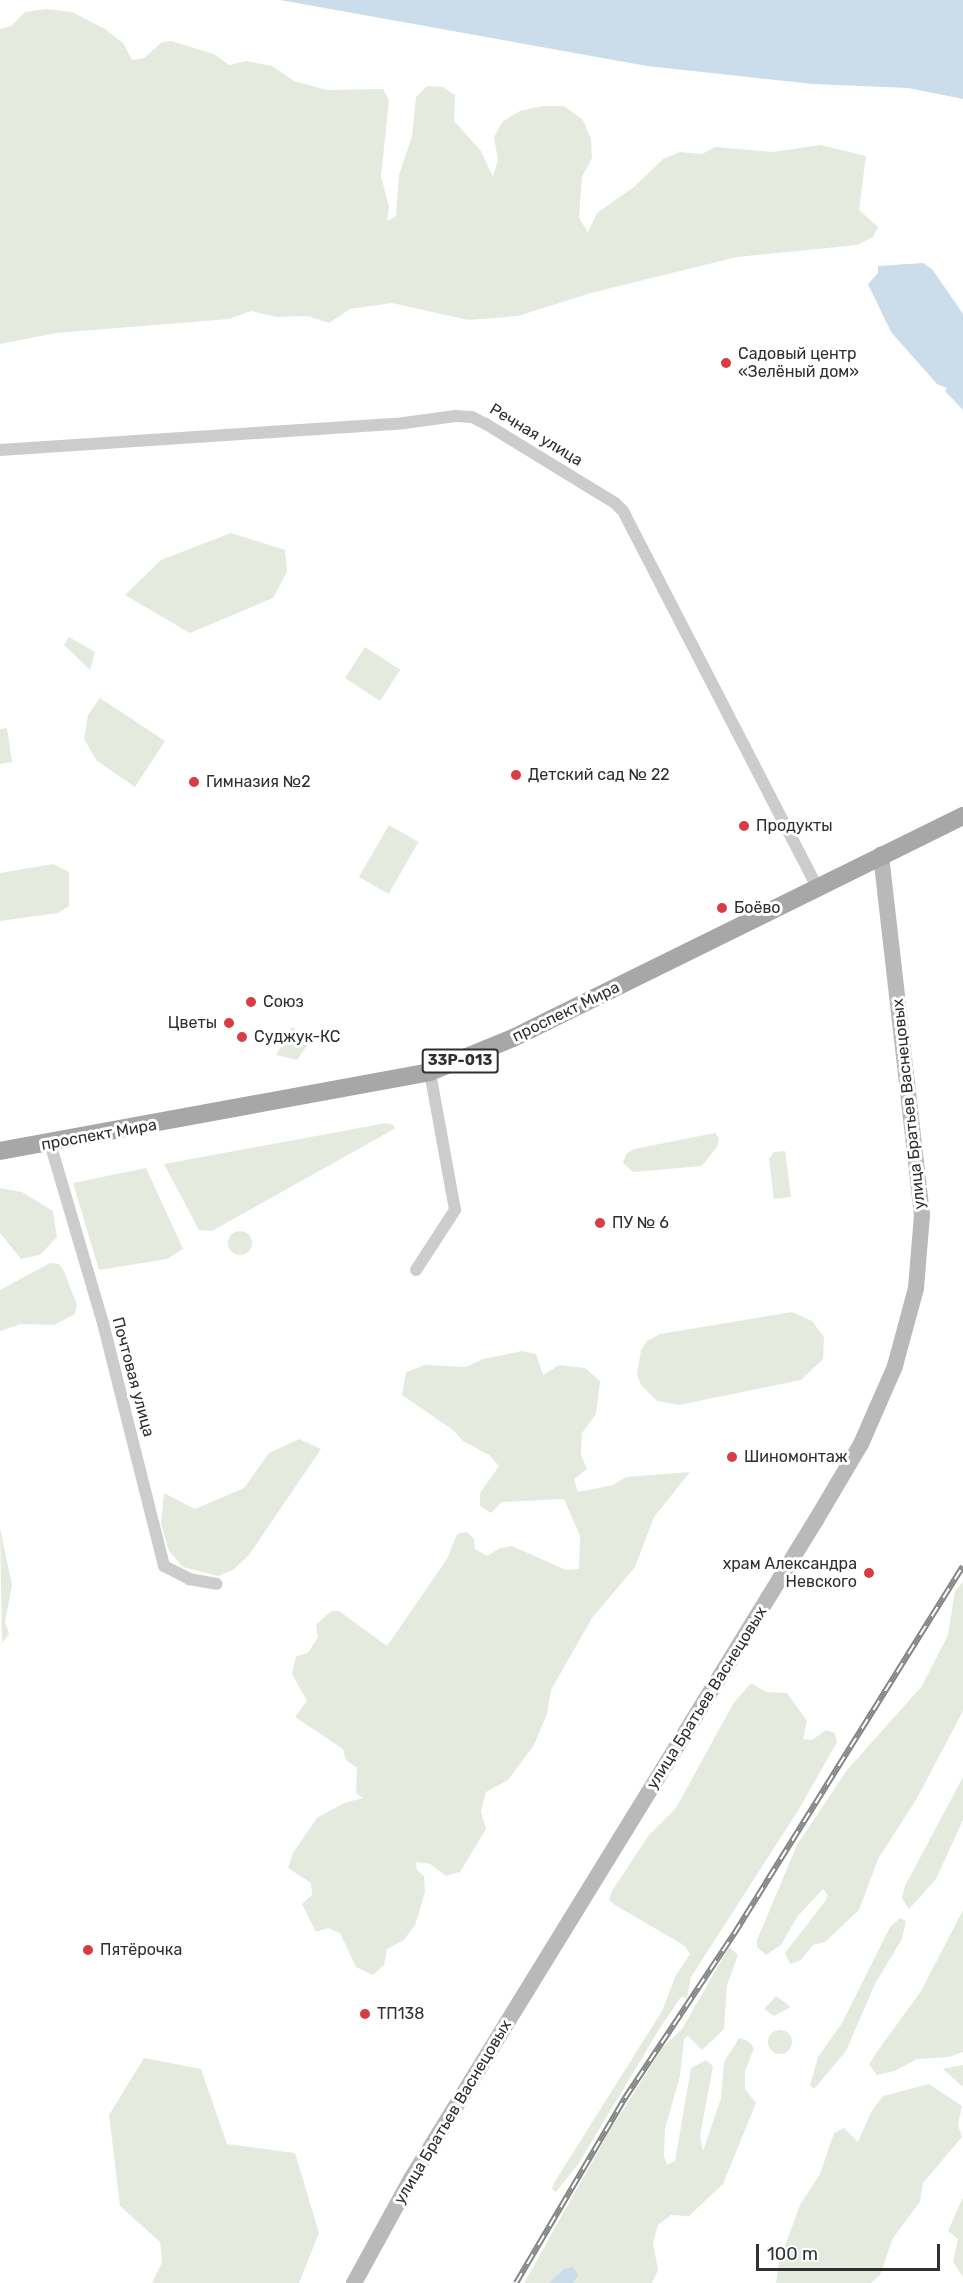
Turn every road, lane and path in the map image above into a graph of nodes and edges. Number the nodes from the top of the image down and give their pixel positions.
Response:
1 (0, 450) edge
2 (963, 816) edge
3 (881, 854) junction
4 (817, 887) junction
5 (430, 1072) junction
6 (50, 1143) junction
7 (0, 1151) edge
8 (416, 1270) dead end
9 (217, 1584) dead end
10 (354, 2283) edge

1 - 4 street, Речная улица
2 - 3 main road, проспект Мира / 33Р-013
3 - 4 main road, проспект Мира / 33Р-013
3 - 10 main road, улица Братьев Васнецовых
4 - 5 main road, проспект Мира / 33Р-013
5 - 6 main road, проспект Мира / 33Р-013
5 - 8 street
6 - 7 main road, проспект Мира / 33Р-013
6 - 9 street, Почтовая улица

